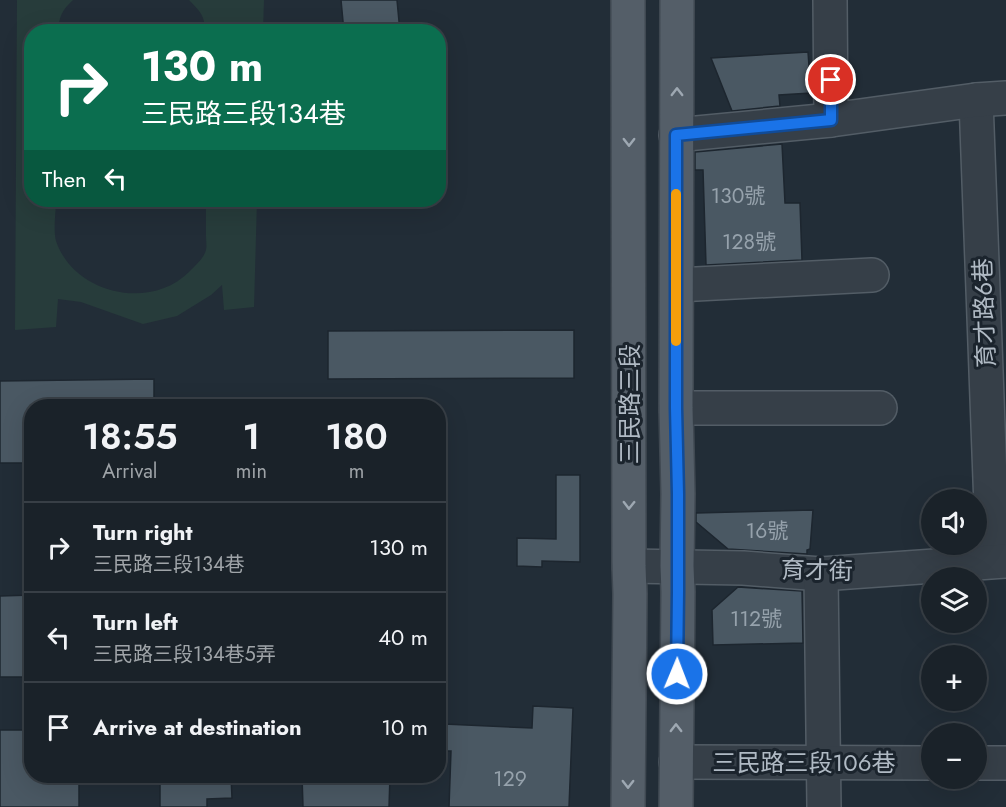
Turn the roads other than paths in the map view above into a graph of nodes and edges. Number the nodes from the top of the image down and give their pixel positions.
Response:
1 (628, 0) edge
2 (677, 0) edge
3 (830, 0) edge
4 (991, 99) edge
5 (831, 120) junction
6 (676, 135) junction
7 (872, 275) dead end
8 (676, 285) junction
9 (676, 408) junction
10 (880, 408) dead end
11 (1000, 561) edge
12 (629, 566) junction
13 (677, 566) junction
14 (821, 574) junction
15 (676, 762) junction
16 (824, 762) junction
17 (921, 763) edge
18 (987, 763) edge
19 (1006, 763) edge
20 (628, 807) edge
21 (676, 807) edge
22 (824, 807) edge

1 -> 12 main road, 三民路三段
6 -> 2 main road, 三民路三段
3 - 5 street
4 - 5 street
4 - 11 street, 育才路6巷
5 - 6 street
6 - 8 main road, 三民路三段
7 - 8 street
8 - 9 main road, 三民路三段
9 - 10 street
9 - 13 main road, 三民路三段
11 - 14 street, 育才街
12 - 13 street, 育才街
12 -> 20 main road, 三民路三段
13 - 14 street, 育才街
15 -> 13 main road, 三民路三段
14 - 16 street
15 - 16 street, 三民路三段106巷
15 - 21 main road, 三民路三段
16 - 17 street, 三民路三段106巷
16 - 22 street
18 - 19 street

